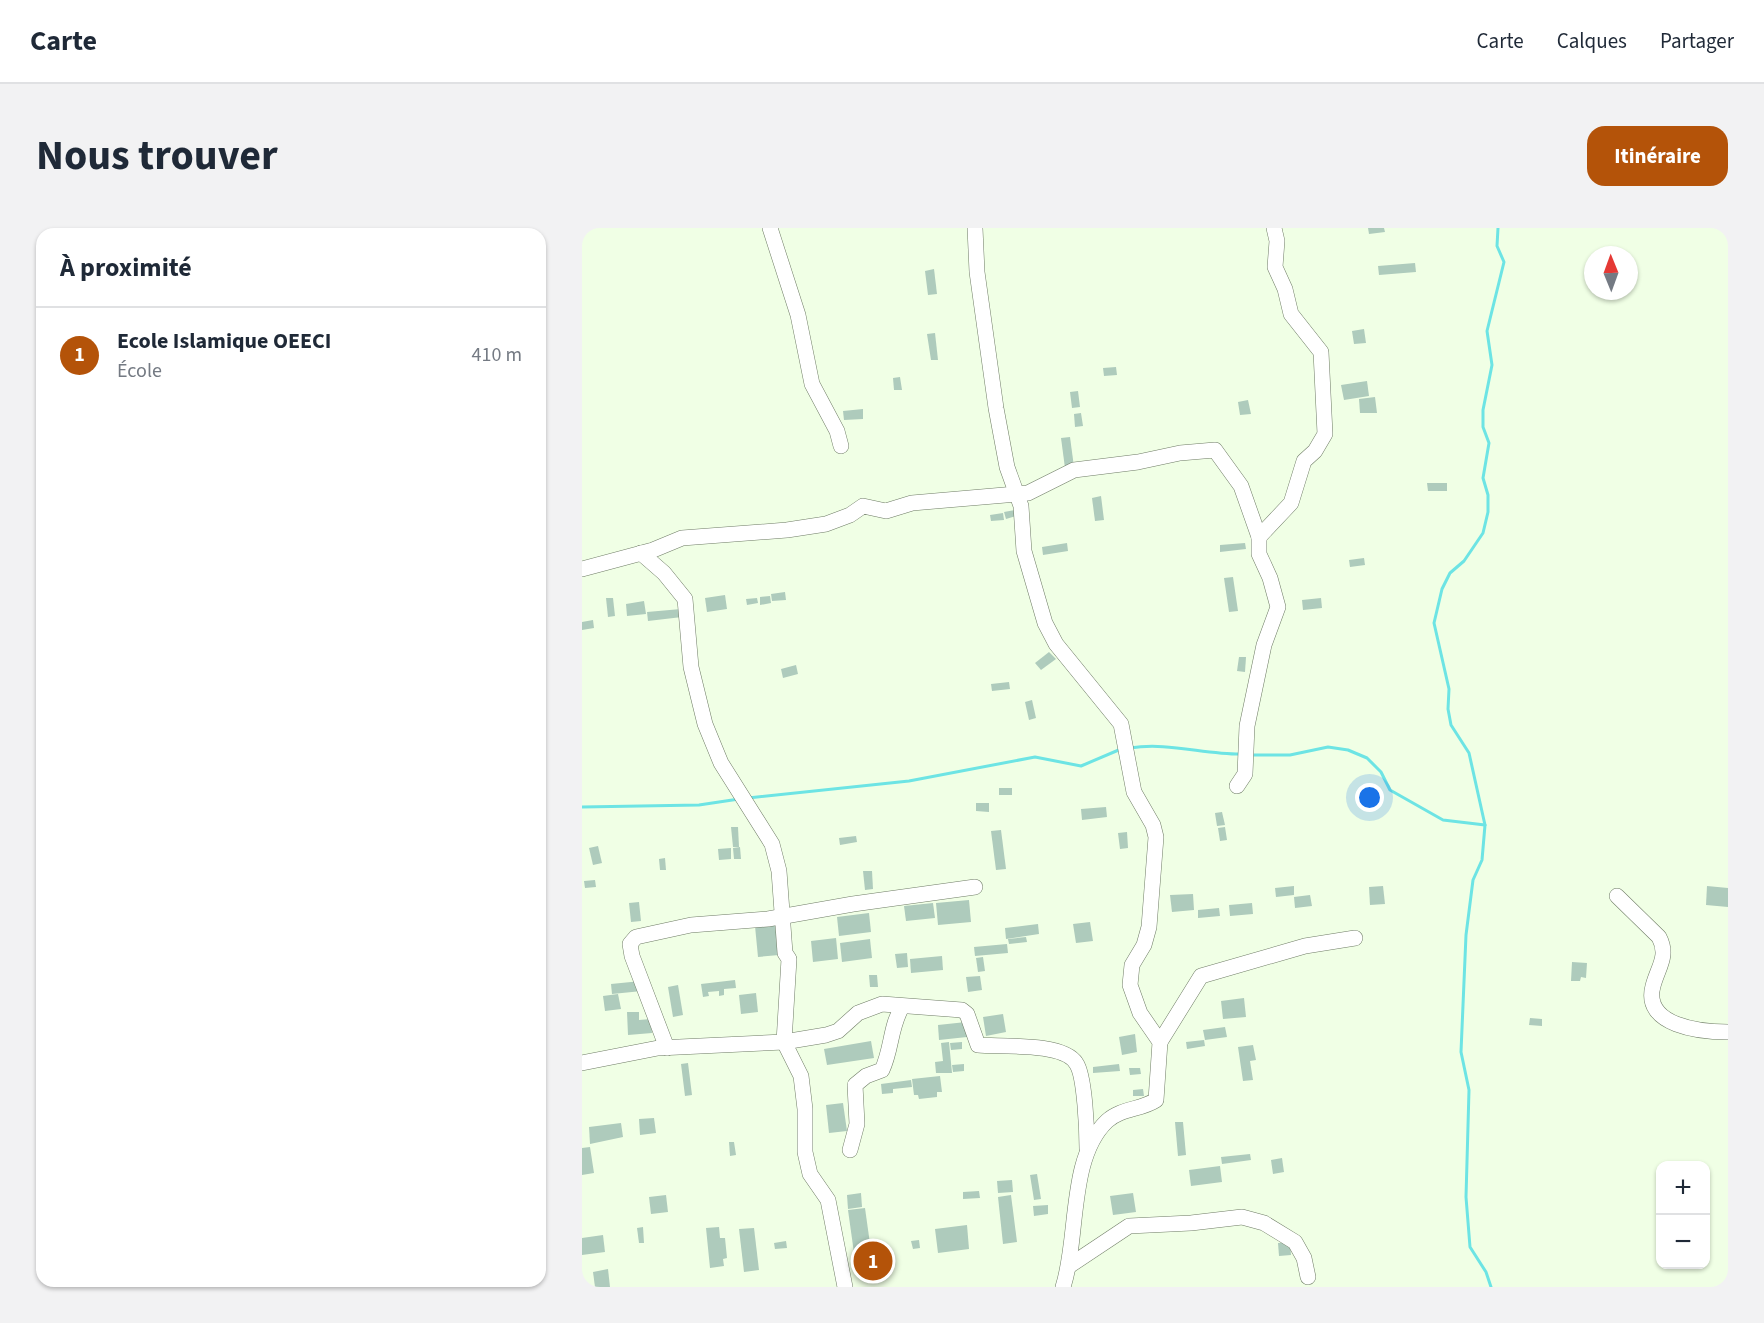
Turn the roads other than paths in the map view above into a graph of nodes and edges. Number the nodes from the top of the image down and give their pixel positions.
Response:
1 (770, 228) edge
2 (975, 228) edge
3 (1274, 228) edge
4 (841, 446) dead end
5 (1018, 493) junction
6 (1259, 537) junction
7 (641, 553) junction
8 (582, 569) edge
9 (1237, 786) dead end
10 (975, 887) dead end
11 (1617, 896) dead end
12 (784, 916) junction
13 (1355, 938) dead end
14 (902, 1007) junction
15 (1728, 1032) edge
16 (784, 1042) junction
17 (1160, 1042) junction
18 (667, 1048) junction
19 (582, 1063) edge
20 (850, 1149) dead end
21 (1087, 1149) junction
22 (1069, 1266) junction
23 (1308, 1277) dead end
24 (845, 1287) edge
25 (1063, 1287) edge

1 - 4 street
2 - 5 street
3 - 6 street
5 - 6 street
5 - 7 street
5 - 17 street
6 - 9 street
7 - 8 street
7 - 12 street
10 - 12 street
11 - 15 street
12 - 16 street
12 - 18 street
13 - 17 street
14 - 16 street
14 - 20 street
14 - 21 street
16 - 18 street
16 - 24 street
17 - 21 street
18 - 19 street
21 - 22 street
22 - 23 street
22 - 25 street

